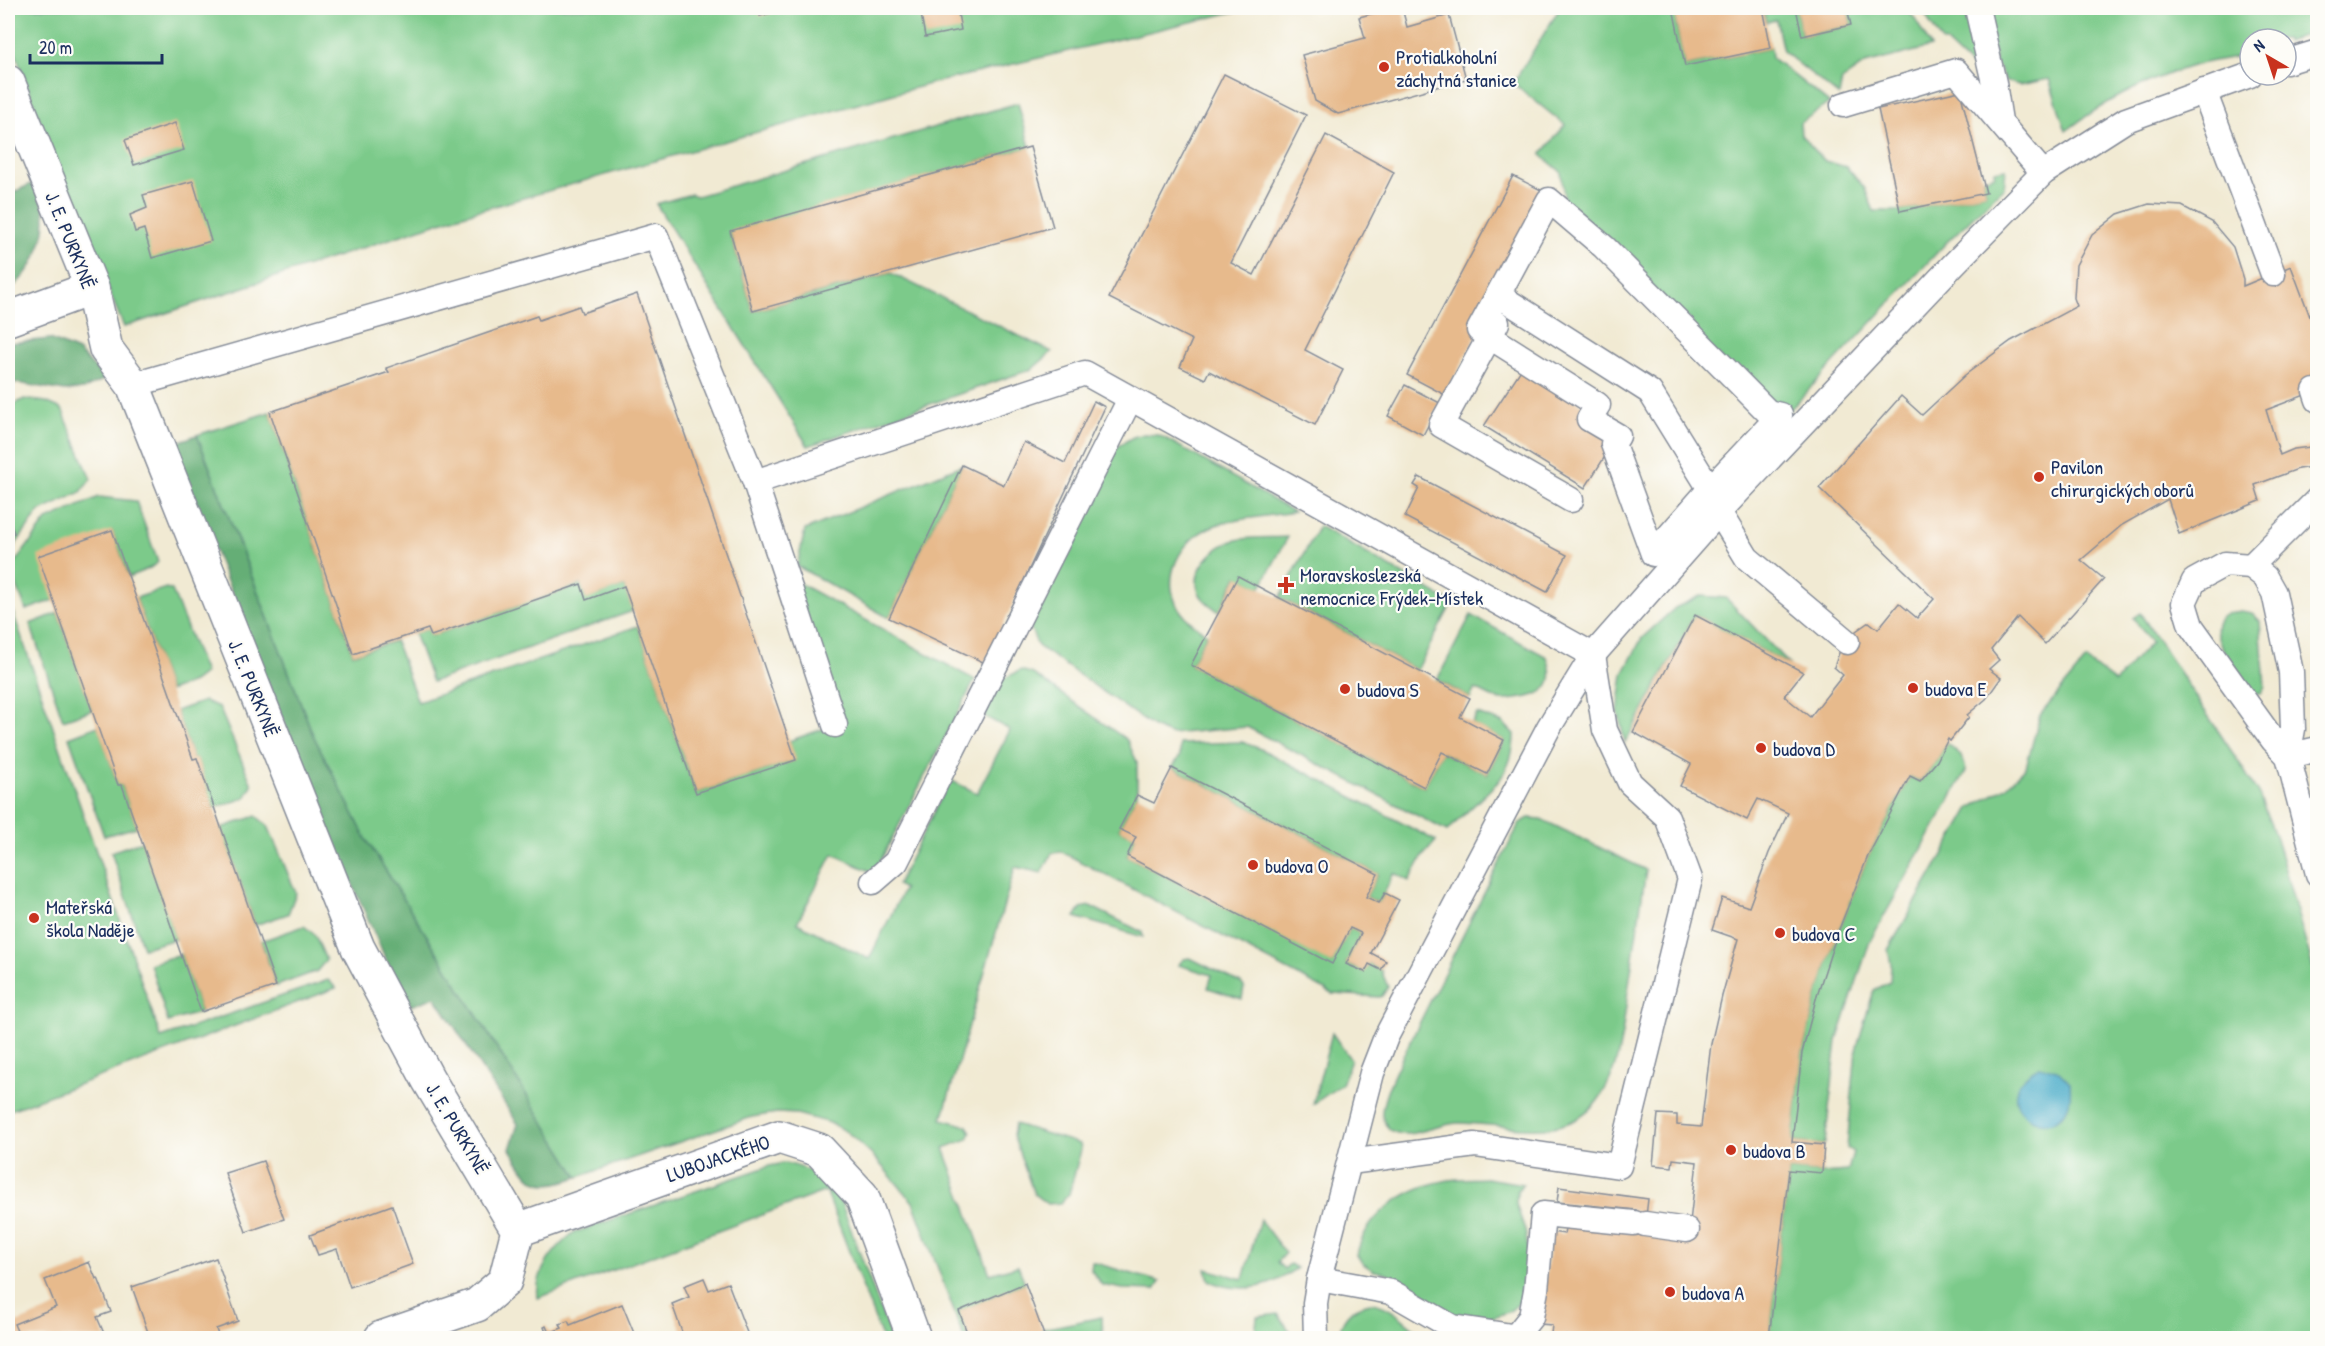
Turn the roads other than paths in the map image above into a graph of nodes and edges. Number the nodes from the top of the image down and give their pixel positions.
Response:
1 (1977, 8) edge
2 (2318, 52) edge
3 (2298, 58) edge
4 (2238, 79) edge
5 (8, 82) edge
6 (2204, 91) junction
7 (1843, 105) dead end
8 (2000, 121) junction
9 (2043, 173) junction
10 (1561, 214) dead end
11 (2272, 274) dead end
12 (92, 288) junction
13 (1509, 302) junction
14 (8, 319) edge
15 (1489, 336) junction
16 (133, 385) junction
17 (1130, 399) junction
18 (755, 482) junction
19 (1710, 489) junction
20 (2318, 499) edge
21 (1572, 500) dead end
22 (1719, 512) junction
23 (2251, 566) junction
24 (1847, 642) dead end
25 (1593, 655) junction
26 (834, 725) dead end
27 (2318, 749) edge
28 (2288, 756) junction
29 (2318, 874) edge
30 (873, 882) dead end
31 (1350, 1162) junction
32 (518, 1230) junction
33 (1687, 1230) dead end
34 (1319, 1279) junction
35 (381, 1338) edge
36 (914, 1338) edge
37 (1316, 1338) edge
38 (1520, 1338) edge

1 - 8 lane
2 - 3 lane
4 - 6 lane
5 - 12 street, J. E. PURKYNĚ
6 - 9 lane
6 - 11 lane
7 - 8 lane
8 - 9 lane
9 - 22 lane
10 - 13 lane
12 - 14 street
12 - 16 street, J. E. PURKYNĚ
13 - 15 lane
13 - 19 lane
15 - 19 lane
15 - 19 lane
15 - 21 lane
16 - 18 lane
16 - 32 street, J. E. PURKYNĚ
17 - 18 lane
17 - 25 lane
17 - 30 lane
18 - 26 lane
19 - 22 lane
20 - 23 lane
22 - 24 lane
22 - 25 lane
23 - 28 lane
23 - 28 lane
25 - 31 lane
25 - 31 lane
27 - 28 lane
28 - 29 lane
31 - 34 lane
32 - 35 street
32 - 36 street, LUBOJACKÉHO
33 - 38 lane
34 - 37 lane
34 - 38 lane

